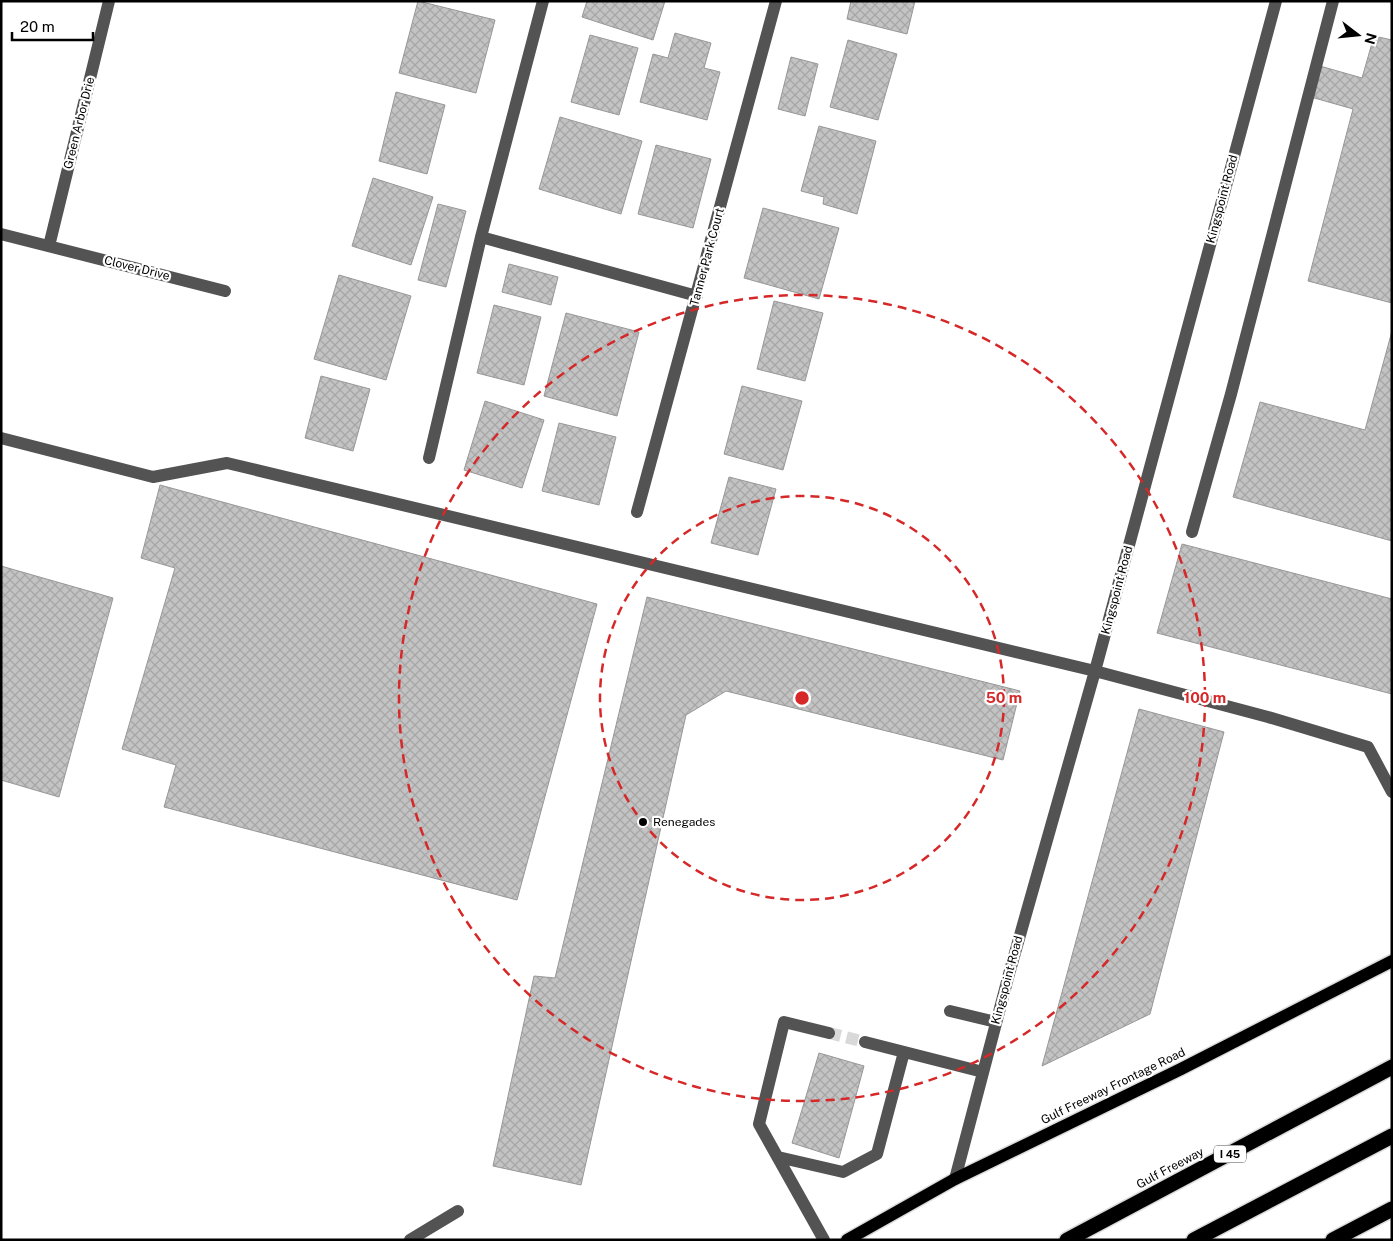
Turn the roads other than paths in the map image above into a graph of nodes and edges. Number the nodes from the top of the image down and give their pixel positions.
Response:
1 (110, 1) edge
2 (543, 1) edge
3 (776, 1) edge
4 (1276, 1) edge
5 (1333, 1) edge
6 (1, 234) edge
7 (481, 237) junction
8 (49, 246) junction
9 (225, 291) dead end
10 (697, 296) junction
11 (1, 438) edge
12 (429, 458) dead end
13 (637, 512) dead end
14 (1192, 532) dead end
15 (1095, 671) junction
16 (1392, 792) edge
17 (1392, 961) edge
18 (950, 1011) dead end
19 (996, 1022) junction
20 (829, 1033) tunnel mouth
21 (865, 1042) tunnel mouth
22 (904, 1052) junction
23 (1392, 1067) edge
24 (983, 1072) junction
25 (1392, 1136) edge
26 (778, 1157) junction
27 (955, 1179) junction
28 (1392, 1209) edge
29 (458, 1211) dead end
30 (410, 1240) edge
31 (824, 1240) edge
32 (848, 1240) edge
33 (1067, 1240) edge
34 (1194, 1240) edge
35 (1333, 1240) edge

1 - 8 street, Green Arbor Drie
2 - 7 street
3 - 10 street, Tanner Park Court
4 - 15 street, Kingspoint Road
5 - 14 street
6 - 8 street, Clover Drive
7 - 10 street
7 - 12 street
8 - 9 street, Clover Drive
10 - 13 street, Tanner Park Court
11 - 15 street
15 - 16 street
15 - 19 street, Kingspoint Road
17 - 27 main road, Gulf Freeway Frontage Road
18 - 19 street
19 - 24 street, Kingspoint Road
20 - 26 street
21 - 22 street
22 - 24 street
22 - 26 street
23 - 33 highway, Gulf Freeway / I 45
24 - 27 street, Kingspoint Road
25 - 34 highway
26 - 31 street
27 - 32 main road, Gulf Freeway Frontage Road
28 - 35 highway
29 - 30 street

